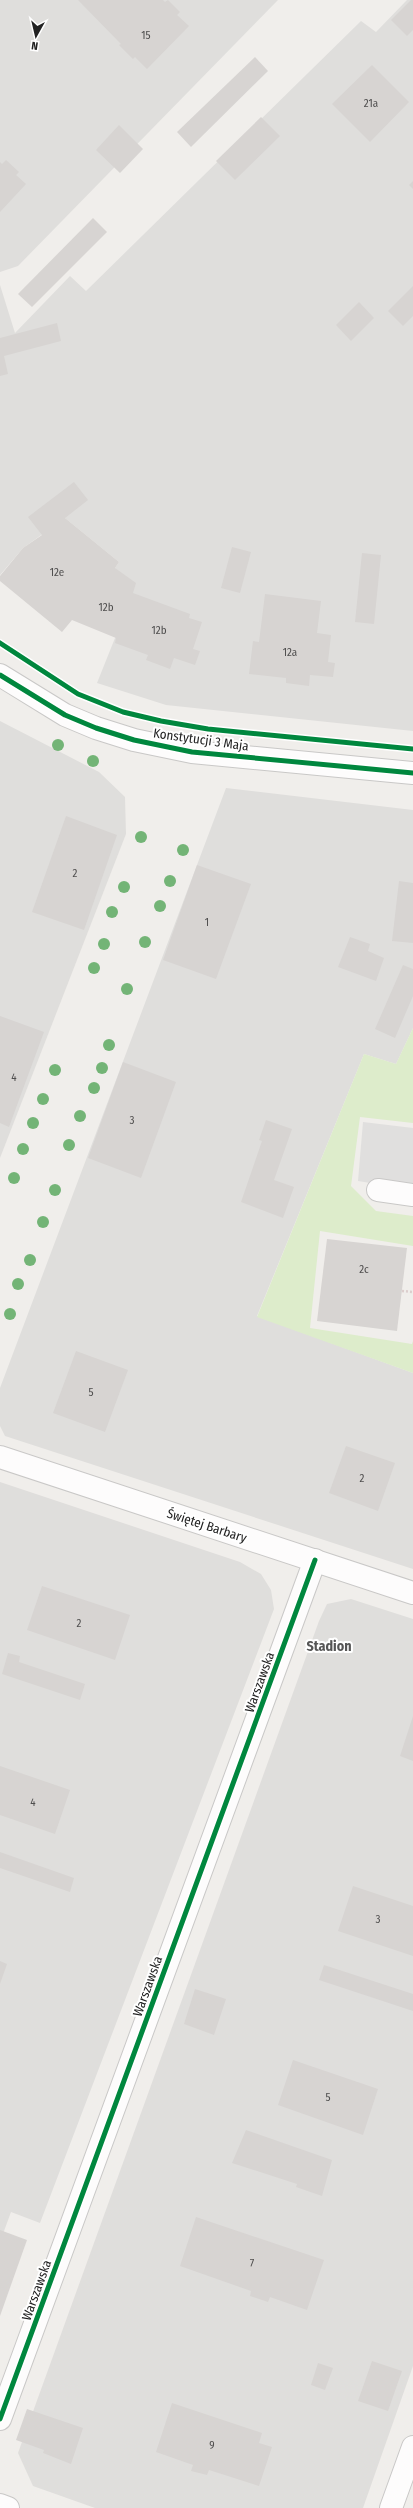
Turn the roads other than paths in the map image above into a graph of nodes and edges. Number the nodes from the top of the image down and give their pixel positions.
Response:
1 (0, 675) edge
2 (413, 773) edge
3 (378, 1190) dead end
4 (413, 1195) edge
5 (0, 1457) edge
6 (315, 1560) junction
7 (413, 1593) edge
8 (0, 2419) edge
9 (413, 2447) edge
10 (0, 2505) edge
11 (8, 2508) edge
12 (391, 2508) edge

1 - 2 street, Konstytucji 3 Maja
3 - 4 street
5 - 6 street, Świętej Barbary
6 - 7 street, Świętej Barbary
6 - 8 street, Warszawska
9 - 12 street
10 - 11 street

